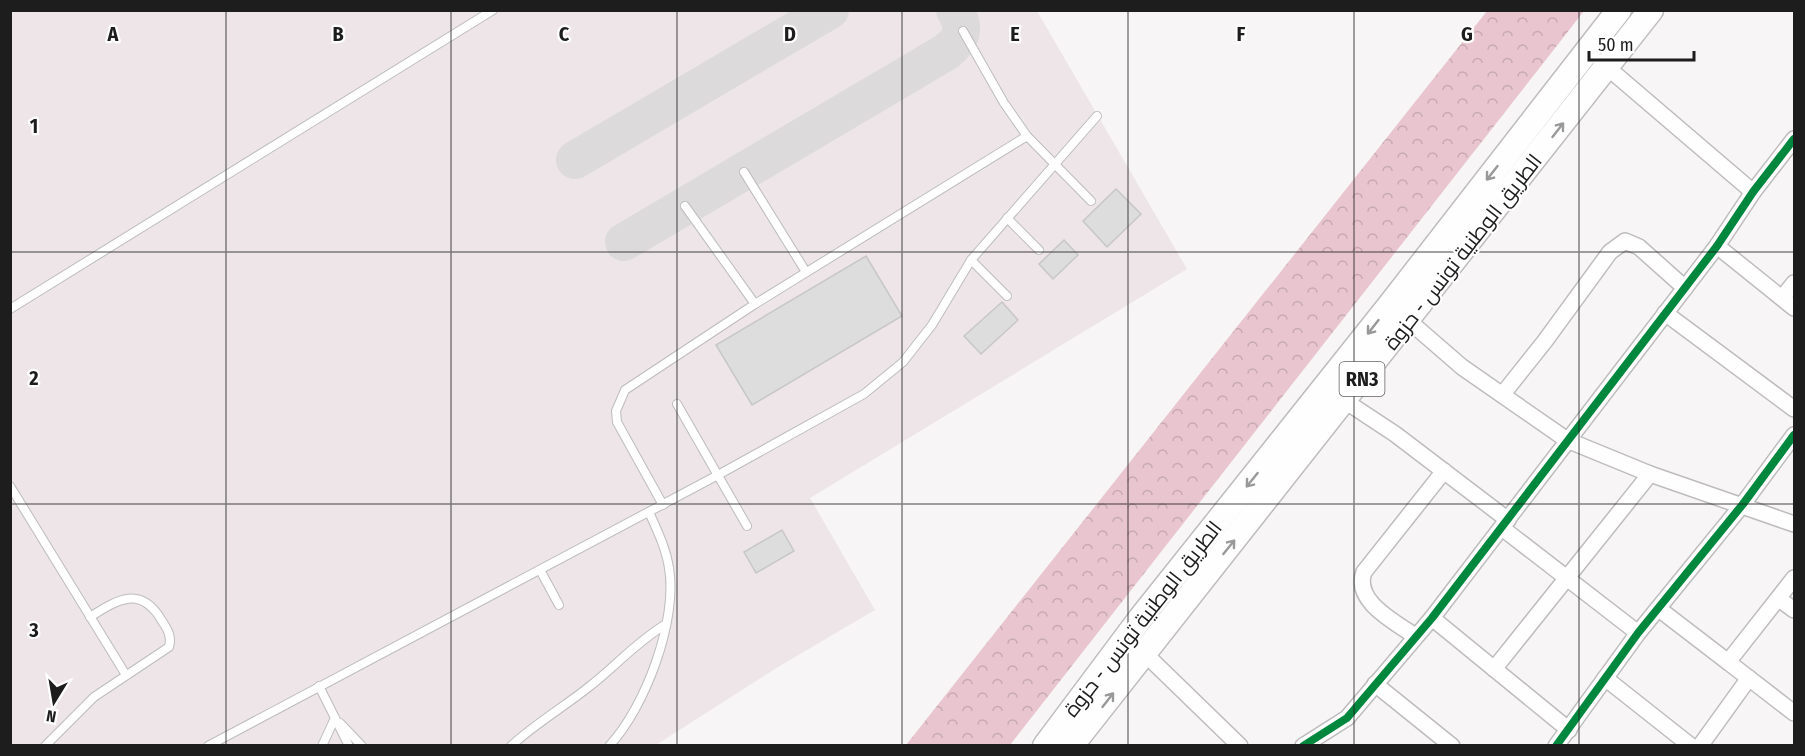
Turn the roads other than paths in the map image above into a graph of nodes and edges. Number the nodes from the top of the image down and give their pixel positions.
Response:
1 (493, 10) edge
2 (1618, 10) edge
3 (1651, 10) edge
4 (963, 31) dead end
5 (1587, 50) junction
6 (1607, 67) junction
7 (1098, 116) dead end
8 (1027, 136) junction
9 (1794, 139) edge
10 (1053, 165) junction
11 (744, 172) dead end
12 (1753, 192) junction
13 (1091, 201) dead end
14 (685, 206) dead end
15 (1007, 218) junction
16 (1717, 246) junction
17 (1039, 250) dead end
18 (971, 260) junction
19 (806, 273) junction
20 (1794, 283) edge
21 (1685, 288) junction
22 (1007, 296) dead end
23 (1782, 298) junction
24 (755, 304) junction
25 (1390, 305) junction
26 (1794, 308) edge
27 (10, 309) edge
28 (1665, 313) junction
29 (1408, 321) junction
30 (1502, 395) junction
31 (1345, 401) junction
32 (677, 404) dead end
33 (1794, 409) edge
34 (1794, 435) edge
35 (1567, 440) junction
36 (1444, 471) junction
37 (1650, 474) junction
38 (718, 475) junction
39 (10, 486) edge
40 (1743, 504) junction
41 (663, 505) junction
42 (649, 512) junction
43 (1505, 524) junction
44 (1794, 524) edge
45 (747, 526) dead end
46 (540, 570) junction
47 (1568, 577) junction
48 (1794, 578) edge
49 (1779, 599) junction
50 (559, 604) dead end
51 (1659, 609) junction
52 (1794, 610) edge
53 (90, 617) junction
54 (1432, 618) junction
55 (666, 624) junction
56 (1638, 633) junction
57 (1415, 636) junction
58 (1126, 637) junction
59 (1145, 653) junction
60 (1728, 662) junction
61 (1494, 669) junction
62 (126, 675) junction
63 (1605, 678) junction
64 (1749, 678) junction
65 (1375, 684) junction
66 (319, 686) junction
67 (1794, 713) edge
68 (335, 718) junction
69 (1569, 730) junction
70 (1559, 745) edge
71 (45, 746) edge
72 (208, 746) edge
73 (322, 746) edge
74 (349, 746) edge
75 (362, 746) edge
76 (511, 746) edge
77 (609, 746) edge
78 (1045, 746) edge
79 (1071, 746) edge
80 (1240, 746) edge
81 (1303, 746) edge
82 (1452, 746) edge
83 (1691, 746) edge
84 (1700, 746) edge

1 - 27 lane
2 - 5 main road, الطريق الوطنية تونس - حزوة / RN3
3 - 6 main road, الطريق الوطنية تونس - حزوة / RN3
4 - 8 lane
5 - 6 street
5 -> 25 main road, الطريق الوطنية تونس - حزوة / RN3
6 - 12 street
29 -> 6 main road, الطريق الوطنية تونس - حزوة / RN3
7 - 10 lane
8 - 10 lane
8 - 19 lane
9 - 12 street
10 - 13 lane
10 - 15 lane
11 - 19 lane
12 - 16 street
14 - 24 lane
15 - 17 lane
15 - 18 lane
16 - 21 street
16 - 23 street
18 - 22 lane
18 - 38 lane
19 - 24 lane
20 - 23 street
21 - 28 street
21 - 30 street
23 - 26 street
24 - 41 lane
25 - 29 street
25 -> 58 main road, الطريق الوطنية تونس - حزوة / RN3
28 - 33 street
28 - 35 street
29 - 30 street
29 - 31 main road, الطريق الوطنية تونس - حزوة / RN3
30 - 35 street
31 - 36 street
59 -> 31 main road, الطريق الوطنية تونس - حزوة / RN3
32 - 38 lane
34 - 40 street
35 - 37 street
35 - 43 street
36 - 43 street
36 - 57 street
37 - 40 street
37 - 47 street
38 - 41 lane
38 - 45 lane
39 - 53 lane
40 - 44 street
40 - 51 street
41 - 42 lane
42 - 46 lane
42 - 55 lane
43 - 47 street
43 - 54 street
46 - 50 lane
46 - 66 lane
47 - 56 street
47 - 61 street
48 - 49 street
49 - 52 street
49 - 60 street
51 - 56 street
51 - 60 street
53 - 62 lane
53 - 62 lane
54 - 57 street
54 - 61 street
55 - 76 lane
55 - 77 lane
56 - 63 street
57 - 65 street
58 - 59 street
58 - 78 main road, الطريق الوطنية تونس - حزوة / RN3
79 -> 59 main road, الطريق الوطنية تونس - حزوة / RN3
59 - 80 street
60 - 64 street
61 - 69 street
62 - 71 lane
63 - 69 street
63 - 83 street
64 - 67 street
64 - 84 street
65 - 81 street
65 - 82 street
66 - 68 lane
66 - 72 lane
68 - 73 lane
68 - 74 lane
68 - 75 lane
69 - 70 street

